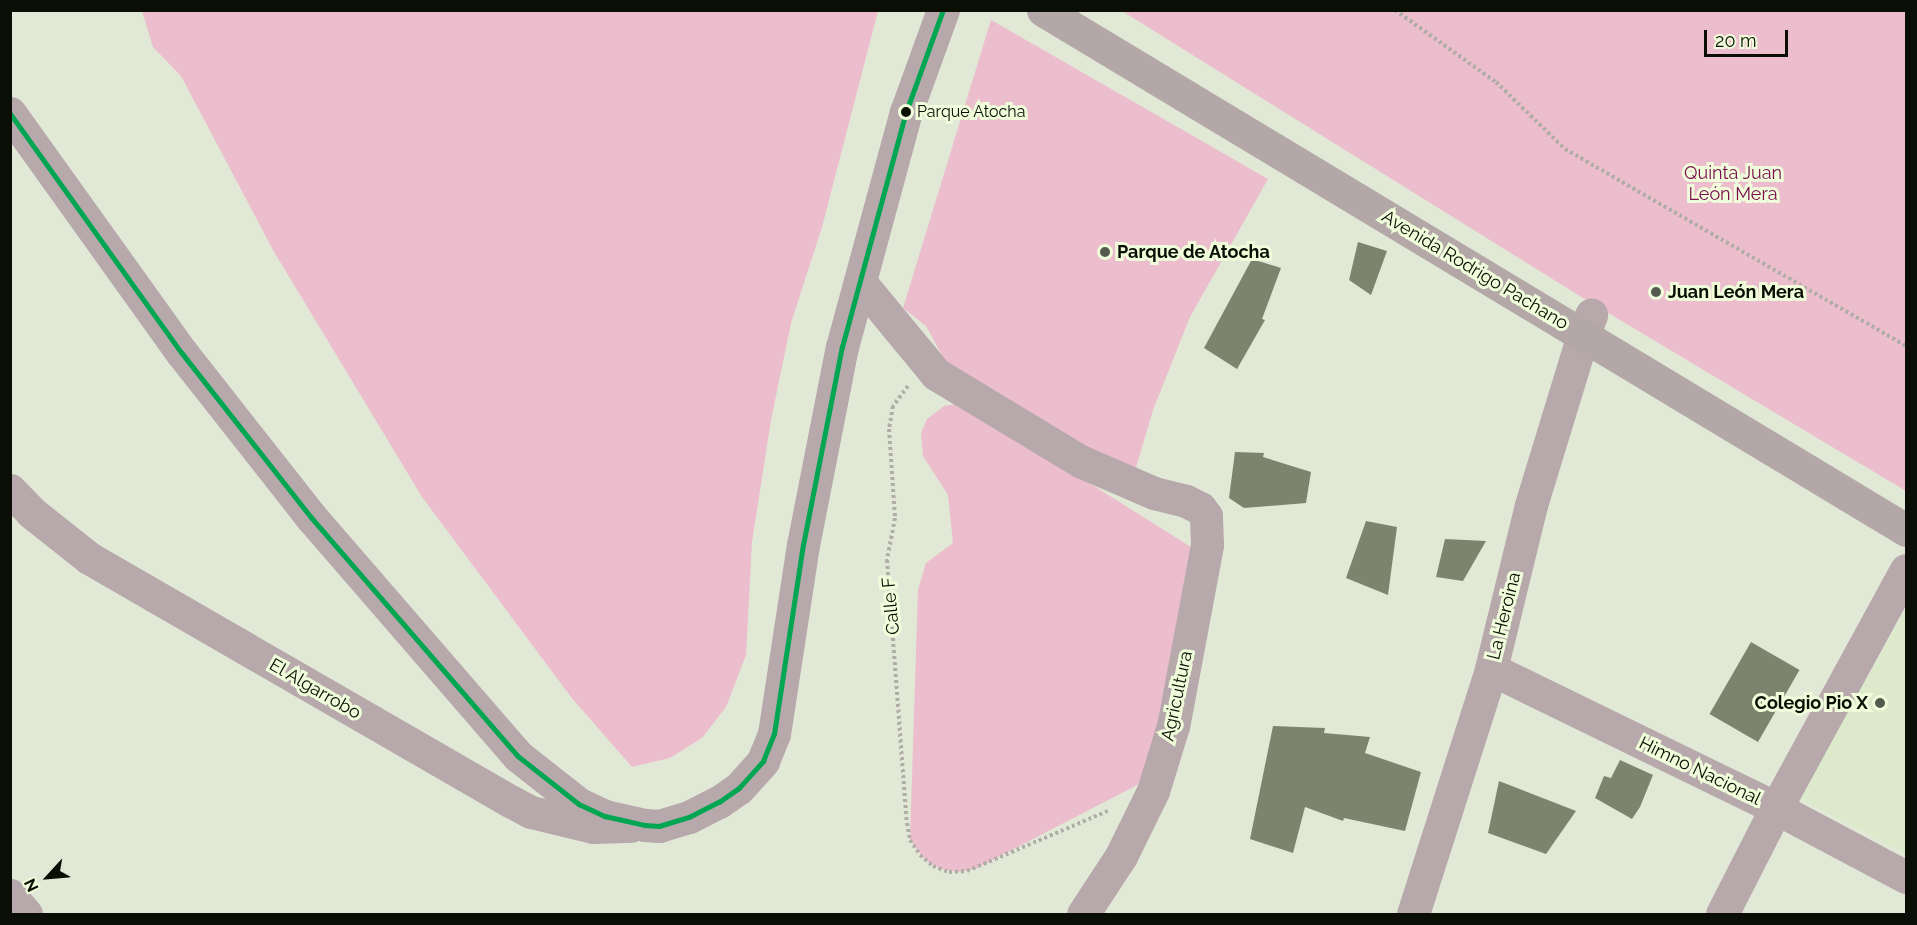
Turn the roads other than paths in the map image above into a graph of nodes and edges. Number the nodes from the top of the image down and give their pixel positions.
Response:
1 (943, 10) edge
2 (1043, 10) edge
3 (1087, 10) edge
4 (10, 113) edge
5 (860, 282) junction
6 (1587, 325) junction
7 (10, 490) edge
8 (1906, 504) edge
9 (1906, 530) edge
10 (1906, 570) edge
11 (1491, 669) junction
12 (1776, 808) junction
13 (645, 825) junction
14 (1906, 877) edge
15 (10, 895) edge
16 (26, 915) edge
17 (1083, 915) edge
18 (1413, 915) edge
19 (1722, 915) edge

1 - 5 street
2 - 6 main road, Avenida Rodrigo Pachano
3 - 6 main road, Avenida Rodrigo Pachano
4 - 13 street
5 - 13 street
5 - 17 street, Agricultura
6 - 8 main road, Avenida Rodrigo Pachano
6 - 9 main road, Avenida Rodrigo Pachano
6 - 11 street, La Heroina
7 - 13 street, El Algarrobo
10 - 12 street
11 - 12 street, Himno Nacional
11 - 18 street, La Heroina
12 - 14 street, Himno Nacional
12 - 19 street
15 - 16 street

